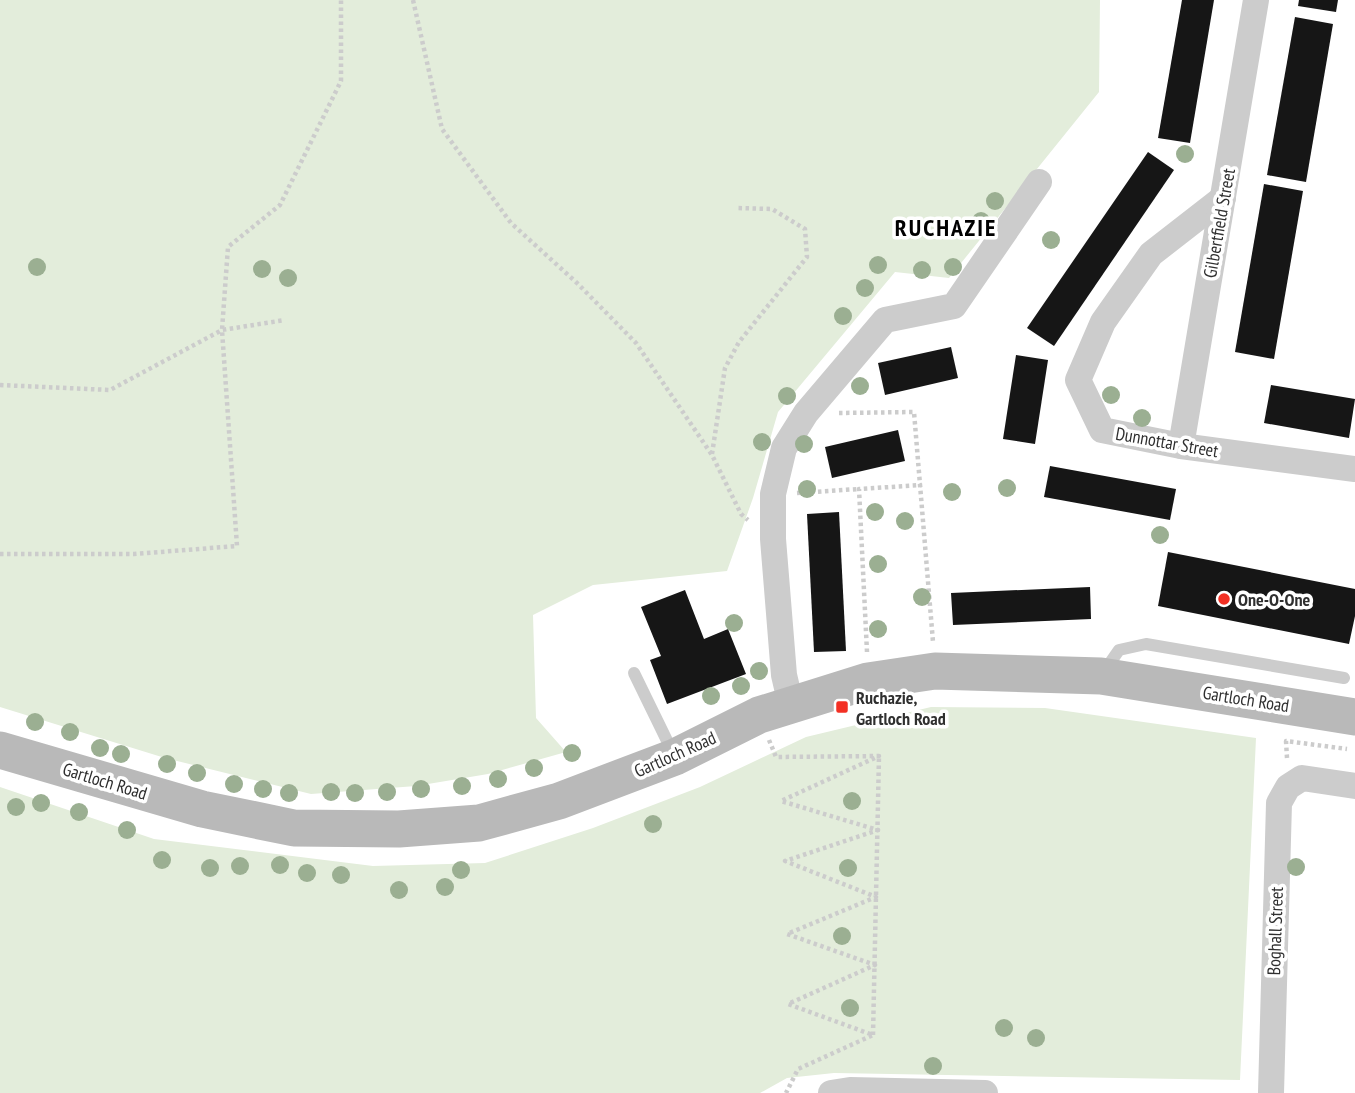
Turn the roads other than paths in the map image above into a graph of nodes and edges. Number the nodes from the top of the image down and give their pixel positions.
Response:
1 (1256, 0) edge
2 (1039, 182) dead end
3 (1223, 198) junction
4 (1181, 446) junction
5 (1355, 469) edge
6 (634, 673) dead end
7 (1101, 676) junction
8 (1344, 678) dead end
9 (775, 710) junction
10 (1354, 727) edge
11 (0, 750) edge
12 (675, 757) junction
13 (1355, 786) edge
14 (831, 1093) edge
15 (985, 1093) edge
16 (1271, 1093) edge

1 - 3 street, Gilbertfield Street
2 - 9 street
3 - 4 street, Gilbertfield Street
3 - 4 street, Dunnottar Street
4 - 5 street, Dunnottar Street
6 - 12 lane
7 - 8 lane
7 - 9 main road, Gartloch Road
7 - 10 main road, Gartloch Road
9 - 12 main road, Gartloch Road
11 - 12 main road, Gartloch Road
13 - 16 street, Boghall Street
14 - 15 street

